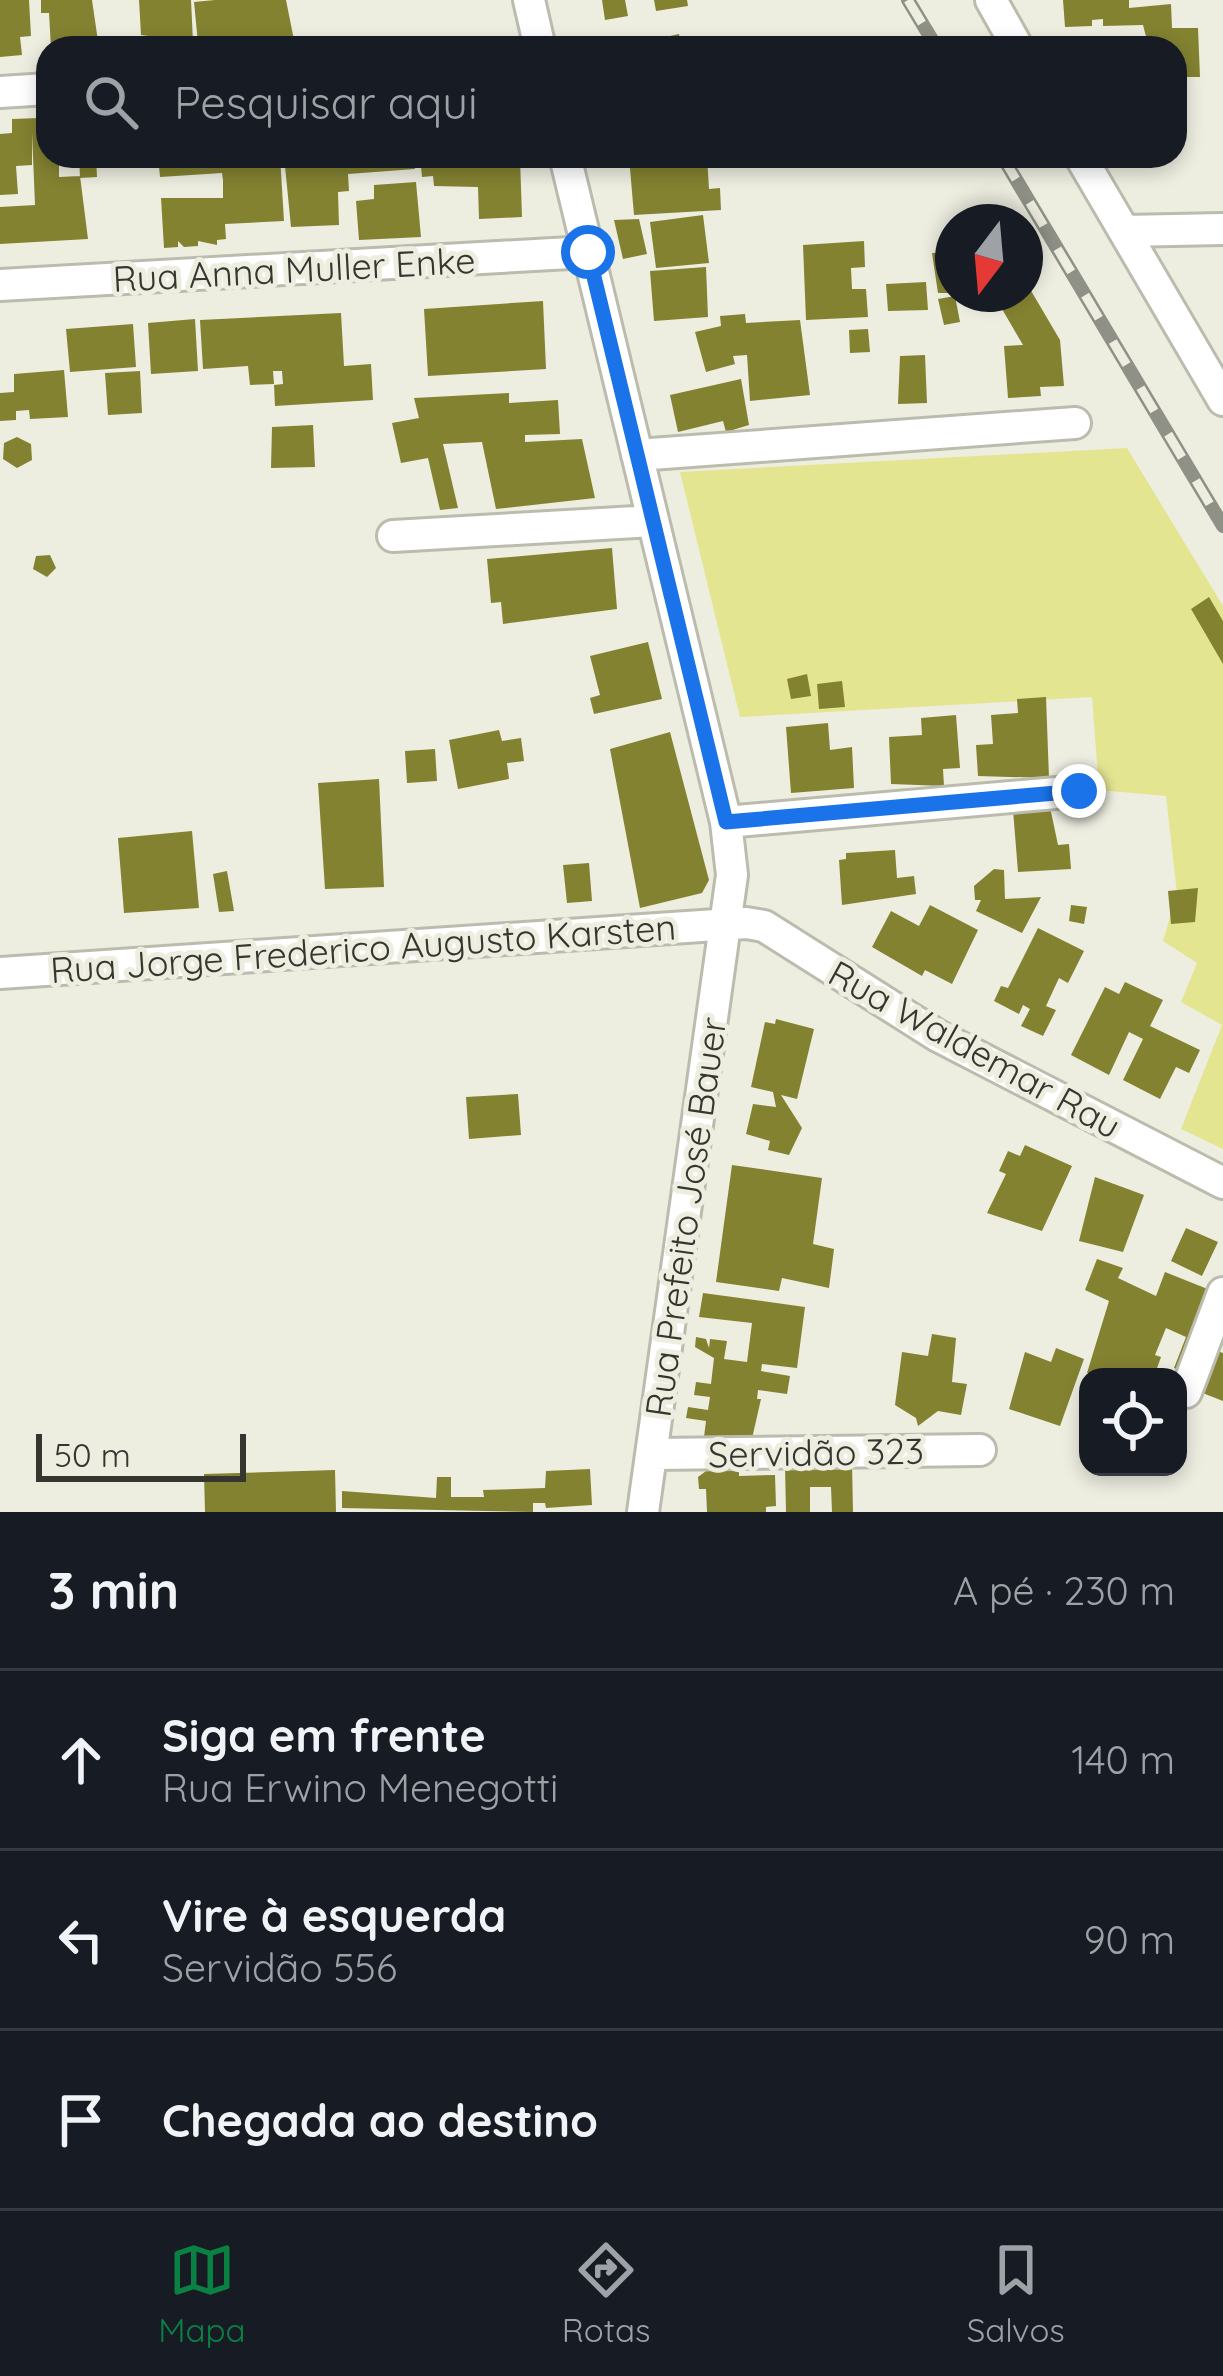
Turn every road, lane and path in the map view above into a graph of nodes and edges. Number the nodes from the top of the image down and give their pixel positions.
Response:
1 (529, 0) edge
2 (991, 0) edge
3 (537, 36) edge
4 (1011, 36) edge
5 (36, 90) edge
6 (0, 92) edge
7 (568, 168) edge
8 (1087, 168) edge
9 (1223, 229) edge
10 (1124, 231) junction
11 (588, 252) junction
12 (0, 285) edge
13 (1223, 400) edge
14 (1075, 423) dead end
15 (638, 455) junction
16 (653, 521) junction
17 (393, 536) dead end
18 (1079, 791) dead end
19 (726, 822) junction
20 (727, 922) junction
21 (0, 973) edge
22 (1223, 1183) edge
23 (1223, 1293) edge
24 (1187, 1390) edge
25 (980, 1450) dead end
26 (652, 1454) junction
27 (644, 1512) edge

1 - 3 street
2 - 4 street
5 - 6 street
7 - 11 street, Rua Prefeito José Bauer
8 - 10 street
9 - 10 street
10 - 13 street
11 - 12 street, Rua Anna Muller Enke
11 - 15 street, Rua Prefeito José Bauer
14 - 15 street
15 - 16 street, Rua Prefeito José Bauer
16 - 17 street
16 - 19 street, Rua Prefeito José Bauer
18 - 19 street
19 - 20 street, Rua Prefeito José Bauer
20 - 21 street, Rua Jorge Frederico Augusto Karsten
20 - 22 street, Rua Waldemar Rau
20 - 26 street, Rua Prefeito José Bauer
23 - 24 street
25 - 26 street, Servidão 323
26 - 27 street, Rua Prefeito José Bauer

